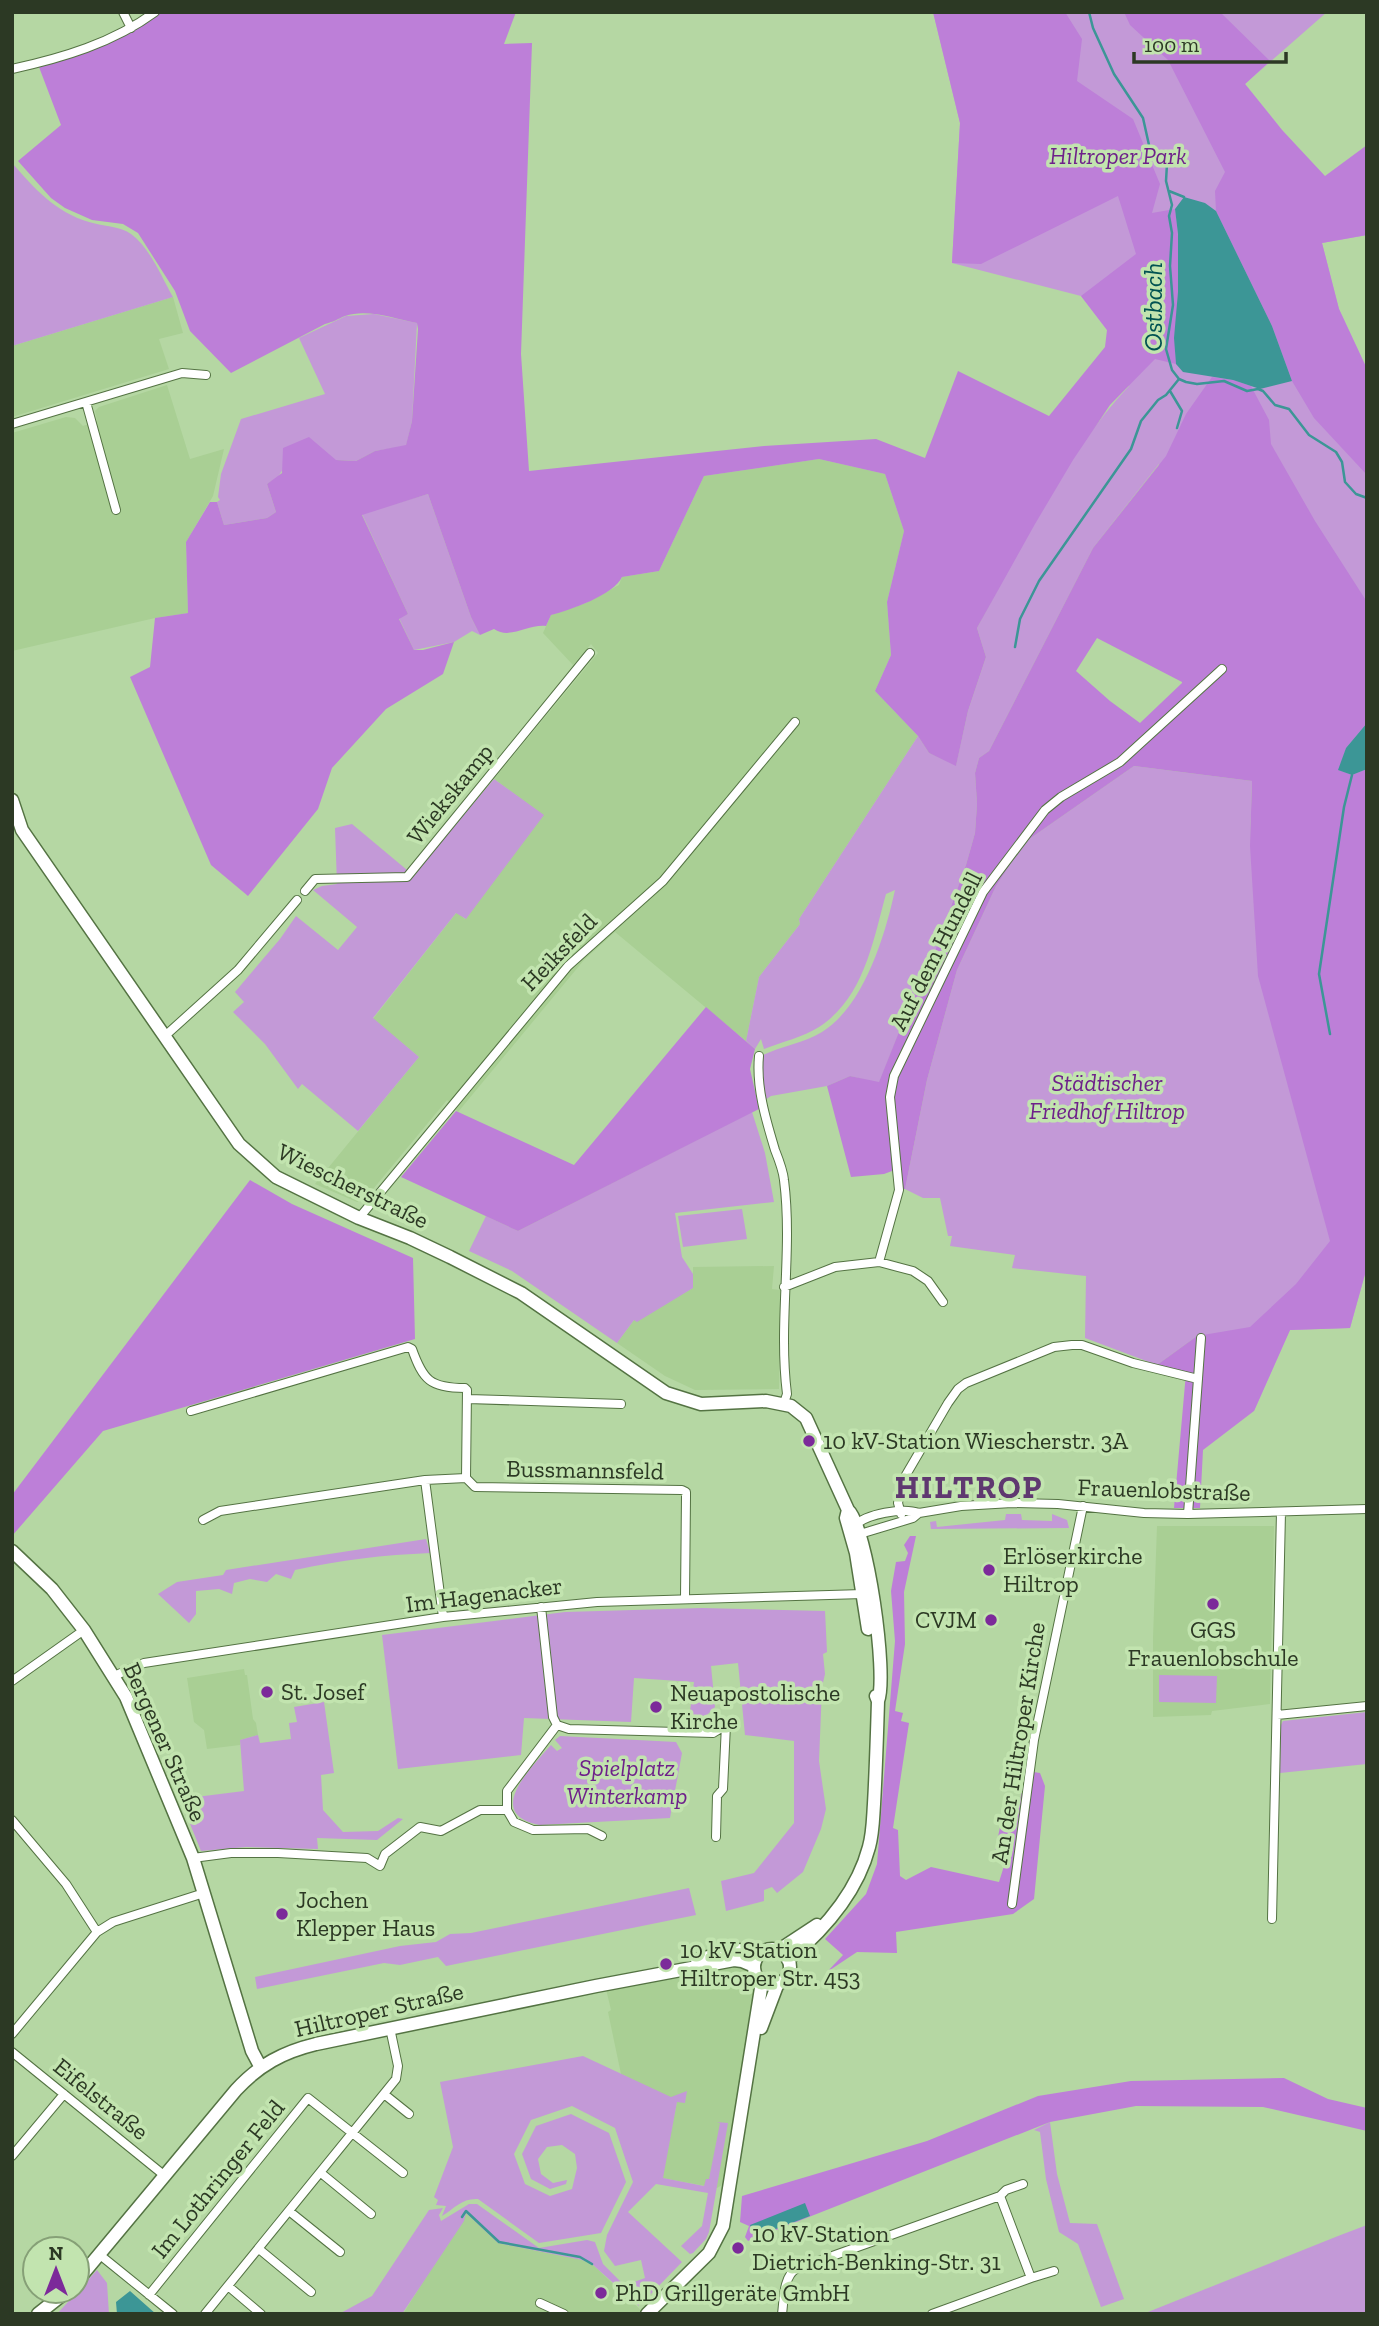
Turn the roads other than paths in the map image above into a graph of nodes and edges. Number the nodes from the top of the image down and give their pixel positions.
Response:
1 (123, 12) edge
2 (155, 12) edge
3 (131, 28) junction
4 (12, 69) edge
5 (206, 375) dead end
6 (86, 402) junction
7 (12, 424) edge
8 (116, 510) dead end
9 (590, 653) dead end
10 (1222, 669) dead end
11 (795, 722) dead end
12 (12, 800) edge
13 (305, 891) dead end
14 (298, 900) dead end
15 (166, 1035) junction
16 (760, 1056) dead end
17 (359, 1218) junction
18 (879, 1262) junction
19 (785, 1287) junction
20 (943, 1302) dead end
21 (1201, 1338) dead end
22 (1198, 1378) junction
23 (468, 1399) junction
24 (784, 1403) junction
25 (621, 1404) dead end
26 (191, 1411) dead end
27 (466, 1478) junction
28 (425, 1480) junction
29 (1083, 1506) junction
30 (1367, 1509) edge
31 (900, 1511) junction
32 (1281, 1512) junction
33 (919, 1513) junction
34 (1188, 1514) junction
35 (203, 1520) dead end
36 (903, 1521) junction
37 (856, 1529) junction
38 (12, 1551) edge
39 (868, 1593) junction
40 (685, 1598) junction
41 (541, 1607) junction
42 (443, 1617) junction
43 (84, 1629) junction
44 (114, 1675) junction
45 (12, 1681) edge
46 (1367, 1706) edge
47 (1277, 1715) junction
48 (558, 1725) junction
49 (507, 1810) junction
50 (12, 1820) edge
51 (602, 1836) dead end
52 (716, 1837) dead end
53 (193, 1858) junction
54 (204, 1893) junction
55 (1012, 1904) dead end
56 (1272, 1919) dead end
57 (97, 1932) junction
58 (763, 1951) junction
59 (784, 1955) junction
60 (754, 1966) junction
61 (664, 1972) junction
62 (762, 1982) junction
63 (778, 1983) junction
64 (390, 2028) junction
65 (12, 2034) edge
66 (753, 2048) junction
67 (12, 2052) edge
68 (260, 2066) junction
69 (64, 2094) junction
70 (384, 2094) junction
71 (409, 2114) dead end
72 (352, 2132) junction
73 (12, 2156) edge
74 (321, 2173) junction
75 (403, 2173) dead end
76 (165, 2176) junction
77 (1023, 2184) dead end
78 (1000, 2196) junction
79 (289, 2211) junction
80 (371, 2214) dead end
81 (259, 2249) junction
82 (340, 2252) dead end
83 (100, 2255) junction
84 (91, 2265) edge
85 (1054, 2271) dead end
86 (1031, 2278) junction
87 (228, 2286) junction
88 (312, 2292) dead end
89 (149, 2295) junction
90 (540, 2303) dead end
91 (653, 2312) edge
92 (173, 2314) edge
93 (205, 2314) edge
94 (261, 2314) edge
95 (564, 2314) edge
96 (782, 2314) edge
97 (932, 2314) edge

1 - 3 street
2 - 3 street
3 - 4 street
5 - 6 street
6 - 7 street
6 - 8 street
9 - 13 street, Wiekskamp
10 - 18 street, Auf dem Hundell
11 - 17 street, Heiksfeld
12 - 15 main road, Wiescherstraße
14 - 15 street
15 - 17 main road, Wiescherstraße
16 - 19 street
17 - 24 main road, Wiescherstraße
18 - 19 street
18 - 20 street
19 - 24 street
21 - 22 street
22 - 31 street
22 - 34 street
23 - 25 street
23 - 26 street
23 - 27 street
24 - 37 main road
27 - 28 street, Bussmannsfeld
27 - 40 street, Bussmannsfeld
28 - 35 street, Bussmannsfeld
28 - 42 street
29 - 33 street, Frauenlobstraße
29 - 34 street, Frauenlobstraße
29 - 55 street, An der Hiltroper Kirche
30 - 32 street, Frauenlobstraße
31 - 33 street, Frauenlobstraße
31 - 36 street
31 - 37 street, Frauenlobstraße
32 - 34 street, Frauenlobstraße
32 - 47 street
33 - 36 street, Frauenlobstraße
36 - 37 street, Frauenlobstraße
37 - 39 main road
38 - 43 main road, Bergener Straße
39 - 40 street, Im Hagenacker
39 - 59 main road
40 - 41 street, Im Hagenacker
41 - 42 street, Im Hagenacker
41 - 48 street
42 - 44 street, Im Hagenacker
43 - 44 main road, Bergener Straße
43 - 45 street
44 - 53 main road, Bergener Straße
46 - 47 street
47 - 56 street
48 - 49 street
48 - 52 street
49 - 51 street
49 - 53 street, Bergener Straße
50 - 57 street
53 - 54 main road, Bergener Straße
54 - 57 street
54 - 68 main road, Bergener Straße
57 - 65 street
58 - 59 main road
58 - 60 main road
58 - 61 main road, Hiltroper Straße
59 - 63 main road
60 - 61 main road, Hiltroper Straße
60 - 62 main road
61 - 64 main road, Hiltroper Straße
62 - 63 main road
62 - 66 main road
63 - 66 main road
64 - 68 main road, Hiltroper Straße
64 - 70 street
66 - 91 main road
67 - 69 street, Eifelstraße
68 - 76 main road, Hiltroper Straße
69 - 73 street
69 - 76 street, Eifelstraße
70 - 71 street
70 - 72 street
72 - 74 street
72 - 75 street, Im Lothringer Feld
72 - 89 street, Im Lothringer Feld
74 - 79 street
74 - 80 street
76 - 83 main road, Hiltroper Straße
77 - 78 street
78 - 86 street
78 - 96 street
79 - 81 street
79 - 82 street
81 - 87 street
81 - 88 street
83 - 84 main road, Hiltroper Straße
83 - 89 street, Im Lothringer Feld
85 - 86 street
86 - 97 street
87 - 93 street
87 - 94 street
89 - 92 street, Im Lothringer Feld
90 - 95 street

